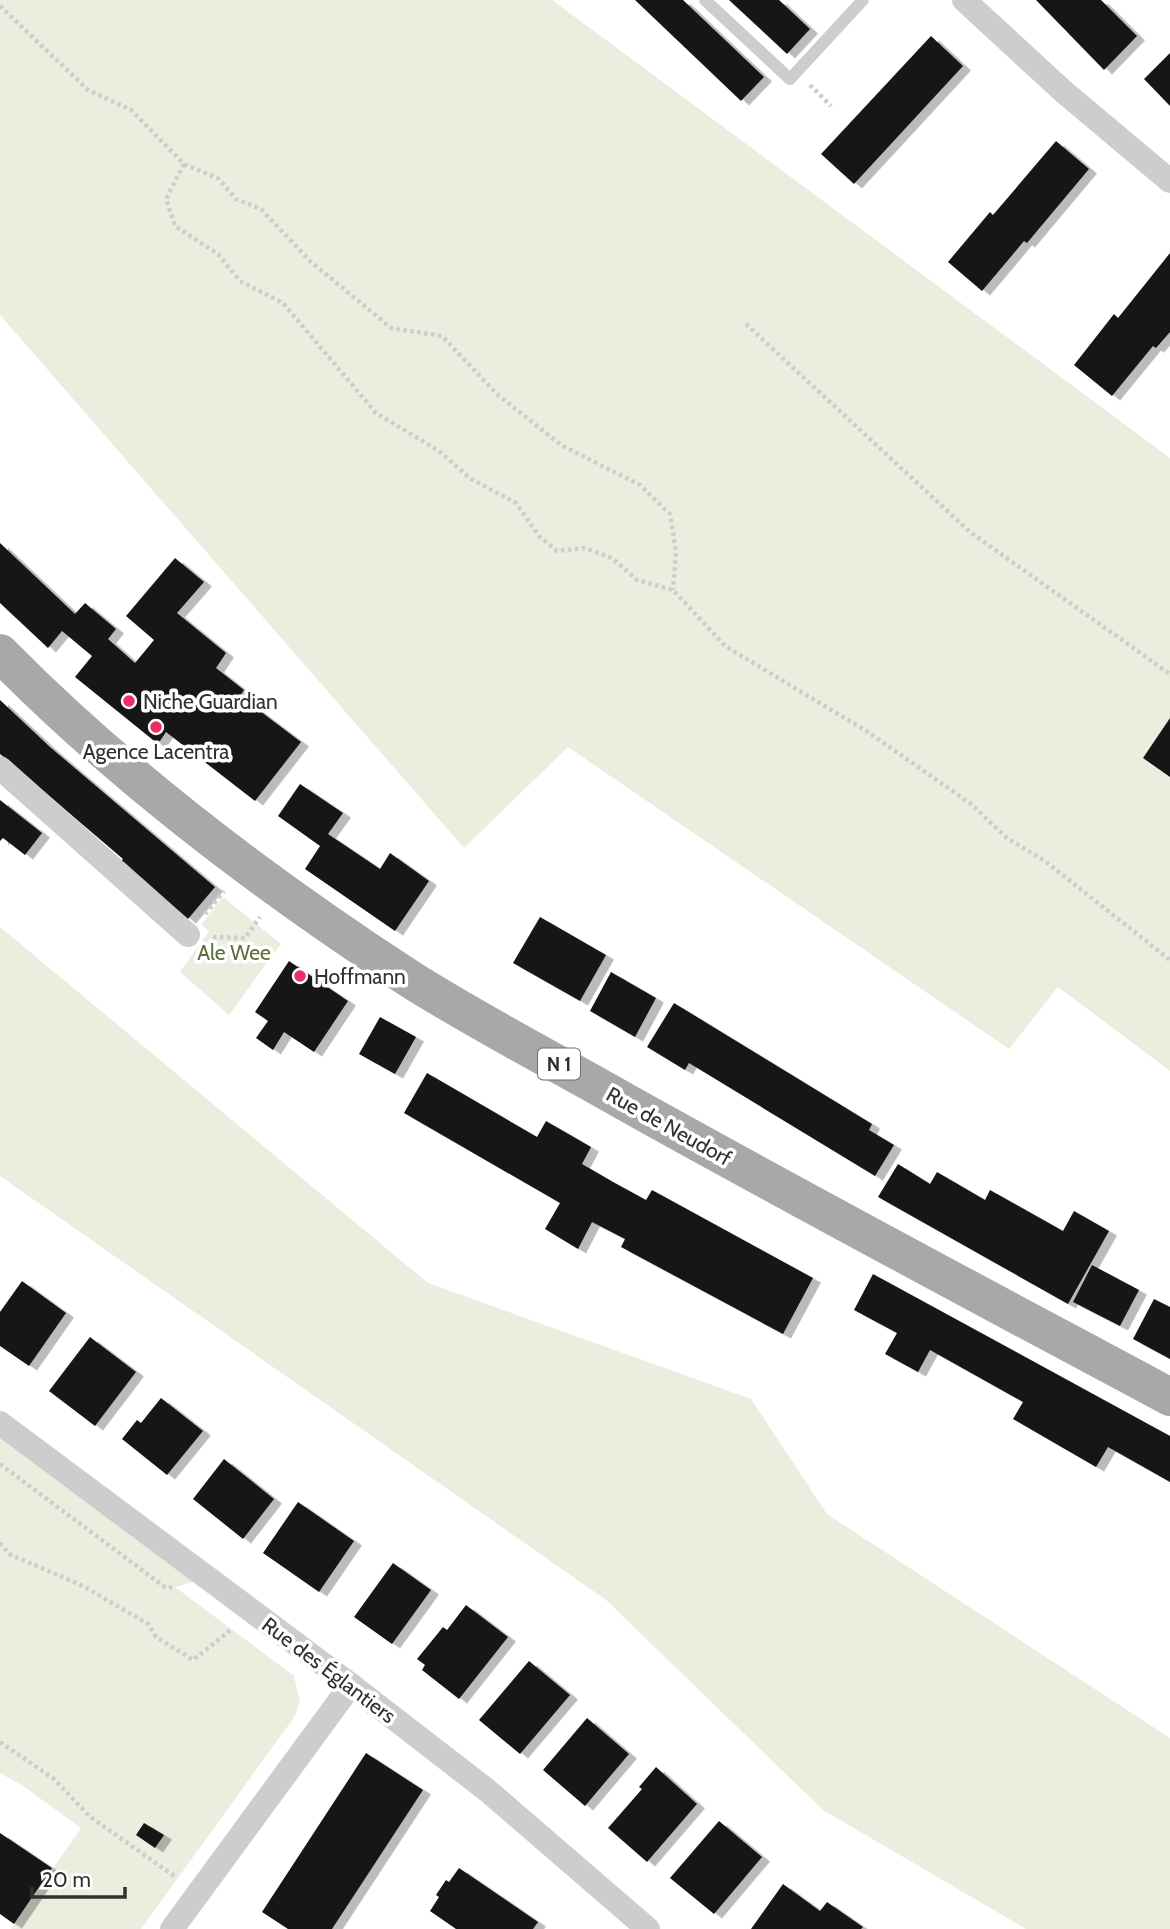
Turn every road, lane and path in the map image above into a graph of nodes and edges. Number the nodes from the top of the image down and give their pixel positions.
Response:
1 (705, 0) edge
2 (863, 0) edge
3 (964, 0) edge
4 (0, 6) edge
5 (184, 164) junction
6 (1170, 181) edge
7 (746, 324) dead end
8 (673, 590) junction
9 (0, 653) edge
10 (1170, 674) edge
11 (0, 768) edge
12 (244, 866) junction
13 (256, 923) dead end
14 (188, 935) junction
15 (1170, 960) edge
16 (1170, 1397) edge
17 (0, 1423) edge
18 (0, 1543) edge
19 (253, 1612) junction
20 (351, 1685) junction
21 (0, 1742) edge
22 (197, 1892) junction
23 (172, 1929) edge
24 (648, 1929) edge

1 - 2 lane
3 - 6 street
4 - 5 path
5 - 8 path
5 - 8 path
7 - 10 path
8 - 15 path
9 - 12 main road, Rue de Neudorf / N 1
11 - 14 street
12 - 14 path
12 - 16 main road, Rue de Neudorf / N 1
13 - 14 path
17 - 19 street, Rue des Églantiers
18 - 19 path
19 - 20 street, Rue des Églantiers
20 - 22 street
20 - 24 street, Rue des Églantiers
21 - 22 path
22 - 23 street

